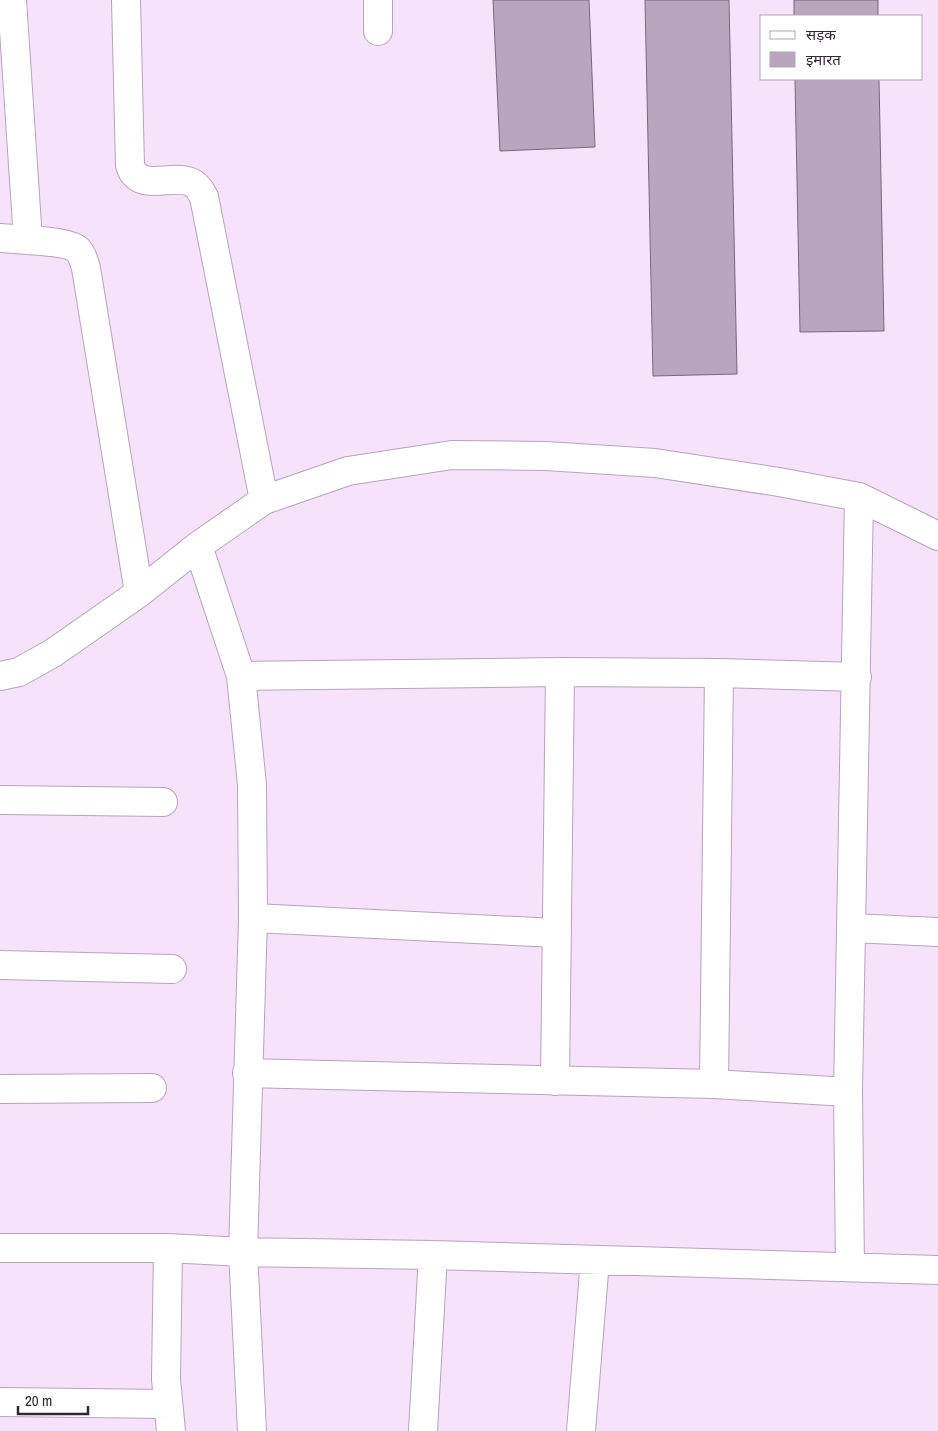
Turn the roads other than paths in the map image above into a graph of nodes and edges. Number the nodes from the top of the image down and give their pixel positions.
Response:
1 (12, 0) edge
2 (126, 0) edge
3 (378, 0) edge
4 (378, 31) dead end
5 (0, 238) edge
6 (28, 240) junction
7 (859, 497) junction
8 (264, 500) junction
9 (938, 536) edge
10 (198, 546) junction
11 (139, 593) junction
12 (560, 672) junction
13 (718, 673) junction
14 (0, 676) edge
15 (241, 676) junction
16 (857, 677) junction
17 (0, 800) edge
18 (163, 802) dead end
19 (253, 918) junction
20 (852, 928) junction
21 (556, 932) junction
22 (938, 932) edge
23 (0, 965) edge
24 (172, 969) dead end
25 (247, 1073) junction
26 (555, 1081) junction
27 (714, 1084) junction
28 (152, 1088) dead end
29 (0, 1089) edge
30 (848, 1092) junction
31 (0, 1248) edge
32 (168, 1248) junction
33 (243, 1252) junction
34 (432, 1255) junction
35 (595, 1260) junction
36 (850, 1267) junction
37 (938, 1270) edge
38 (0, 1402) edge
39 (167, 1404) junction
40 (171, 1431) edge
41 (252, 1431) edge
42 (423, 1431) edge
43 (581, 1431) edge

1 - 6 street
2 - 8 street
3 - 4 street
5 - 6 street
6 - 11 street
7 - 8 street
7 - 9 street
7 - 16 street
8 - 10 street
10 - 11 street
10 - 15 street
11 - 14 street
12 - 13 street
12 - 15 street
12 - 21 street
13 - 16 street
13 - 27 street
15 - 19 street
16 - 20 street
17 - 18 street
19 - 21 street
19 - 25 street
20 - 22 street
20 - 30 street
21 - 26 street
23 - 24 street
25 - 26 street
25 - 33 street
26 - 27 street
27 - 30 street
28 - 29 street
30 - 36 street
31 - 32 street
32 - 33 street
32 - 39 street
33 - 34 street
33 - 41 street
34 - 35 street
34 - 42 street
35 - 36 street
35 - 43 street
36 - 37 street
38 - 39 street
39 - 40 street

